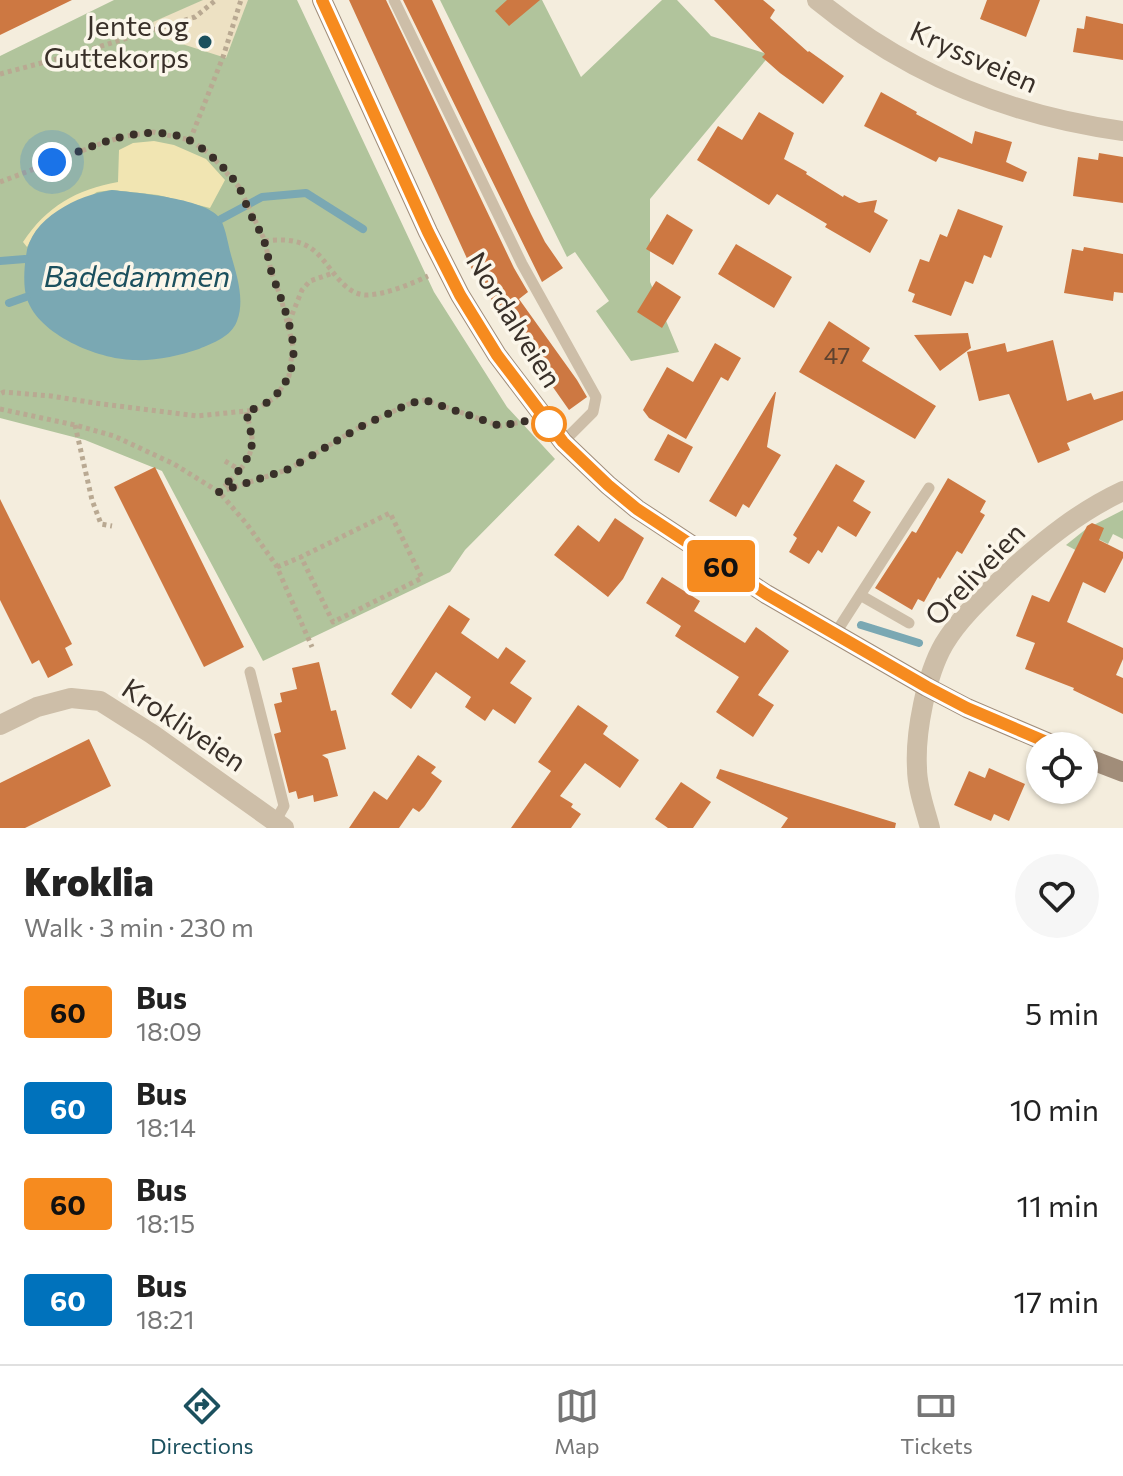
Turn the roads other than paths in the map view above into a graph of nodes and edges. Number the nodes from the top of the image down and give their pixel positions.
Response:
1 (322, 0) edge
2 (394, 0) edge
3 (817, 0) edge
4 (1123, 131) edge
5 (563, 442) junction
6 (929, 488) dead end
7 (1123, 491) edge
8 (860, 595) junction
9 (909, 623) dead end
10 (835, 634) junction
11 (250, 672) dead end
12 (927, 687) junction
13 (0, 725) edge
14 (1026, 733) edge
15 (1098, 762) edge
16 (1123, 772) edge
17 (279, 825) edge
18 (930, 828) edge

1 - 5 street, Nordalveien
2 - 5 lane
3 - 4 street, Kryssveien
5 - 10 street, Nordalveien
6 - 8 lane
7 - 12 street, Oreliveien
8 - 9 lane
8 - 10 lane
10 - 12 street, Nordalveien
11 - 17 lane
12 - 14 street, Nordalveien
12 - 18 street, Oreliveien
13 - 17 street, Krokliveien
15 - 16 street

